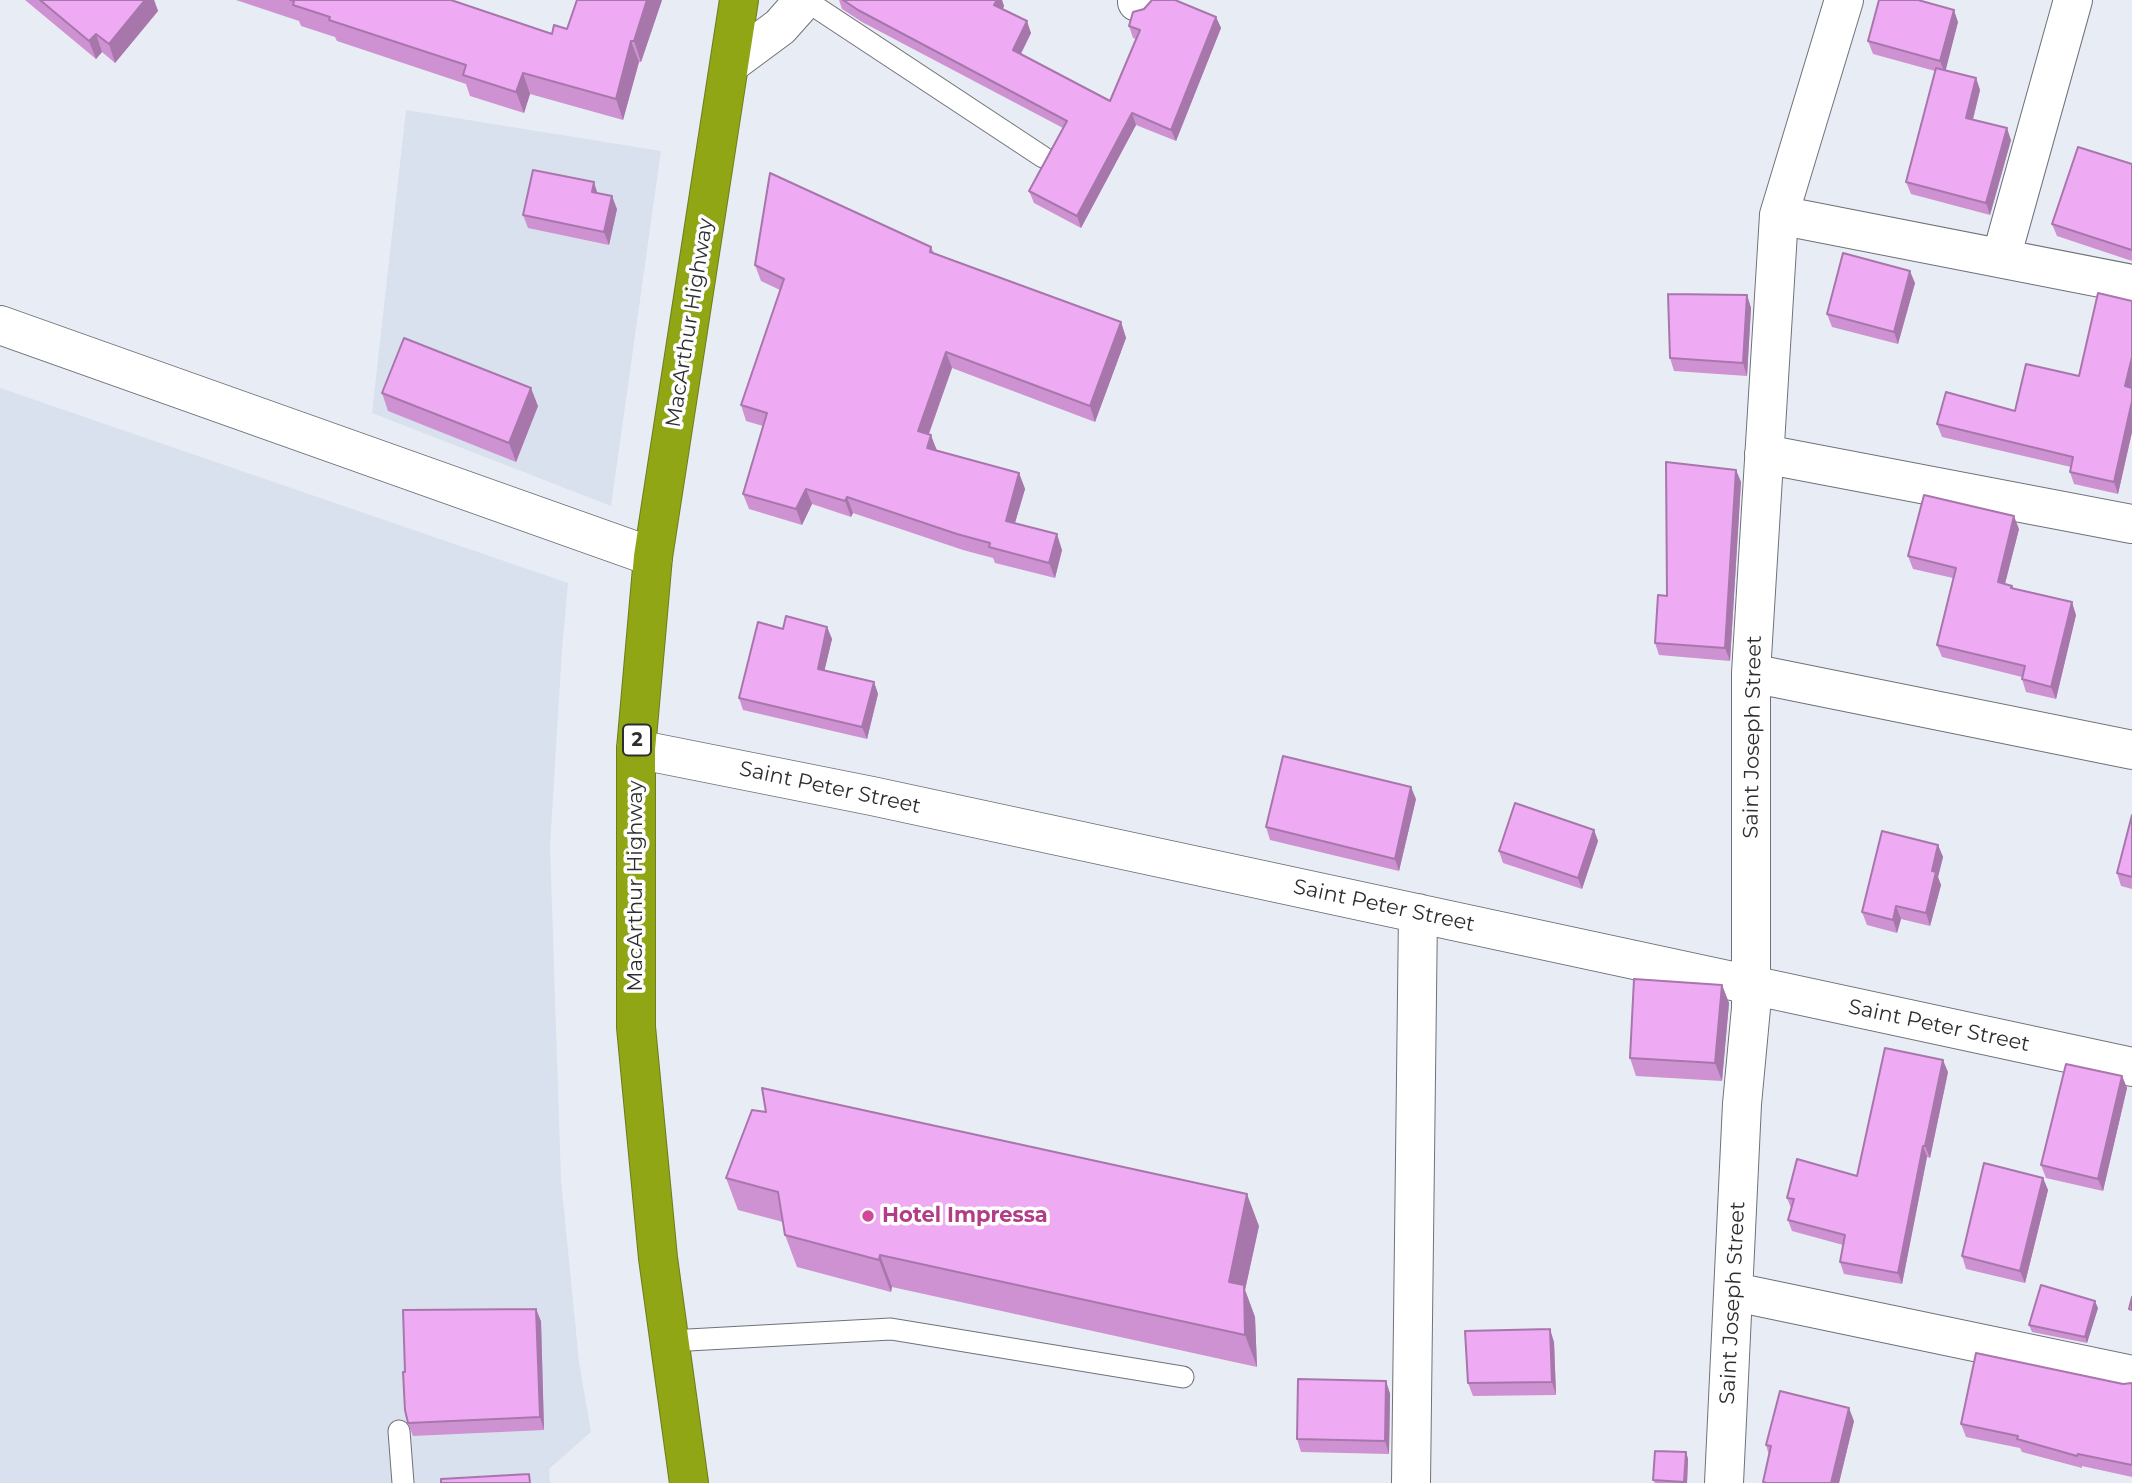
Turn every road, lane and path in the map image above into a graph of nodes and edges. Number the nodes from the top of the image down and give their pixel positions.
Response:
1 (739, 0) edge
2 (804, 0) edge
3 (1844, 0) edge
4 (2073, 0) edge
5 (730, 64) junction
6 (1043, 156) dead end
7 (1779, 215) junction
8 (2001, 258) junction
9 (2132, 284) edge
10 (0, 325) edge
11 (1764, 454) junction
12 (2132, 524) edge
13 (653, 557) junction
14 (1751, 673) junction
15 (636, 749) junction
16 (2132, 750) edge
17 (1418, 914) junction
18 (1751, 985) junction
19 (2132, 1067) edge
20 (1735, 1292) junction
21 (670, 1341) junction
22 (2132, 1375) edge
23 (1183, 1377) dead end
24 (399, 1431) dead end
25 (403, 1483) edge
26 (690, 1483) edge
27 (1410, 1483) edge
28 (1724, 1483) edge

1 - 5 highway, MacArthur Highway / 2
2 - 5 street
2 - 6 lane
3 - 7 street, Saint Joseph Street
4 - 8 street
5 - 13 highway, MacArthur Highway / 2
7 - 8 street
7 - 11 street, Saint Joseph Street
8 - 9 street
10 - 13 street
11 - 12 street
11 - 14 street, Saint Joseph Street
13 - 15 highway, MacArthur Highway / 2
14 - 16 street
14 - 18 street, Saint Joseph Street
15 - 17 street, Saint Peter Street
15 - 21 highway, MacArthur Highway / 2
17 - 18 street, Saint Peter Street
17 - 27 street
18 - 19 street, Saint Peter Street
18 - 20 street, Saint Joseph Street
20 - 22 street
20 - 28 street, Saint Joseph Street
21 - 23 lane
21 - 26 highway, MacArthur Highway / 2
24 - 25 lane

